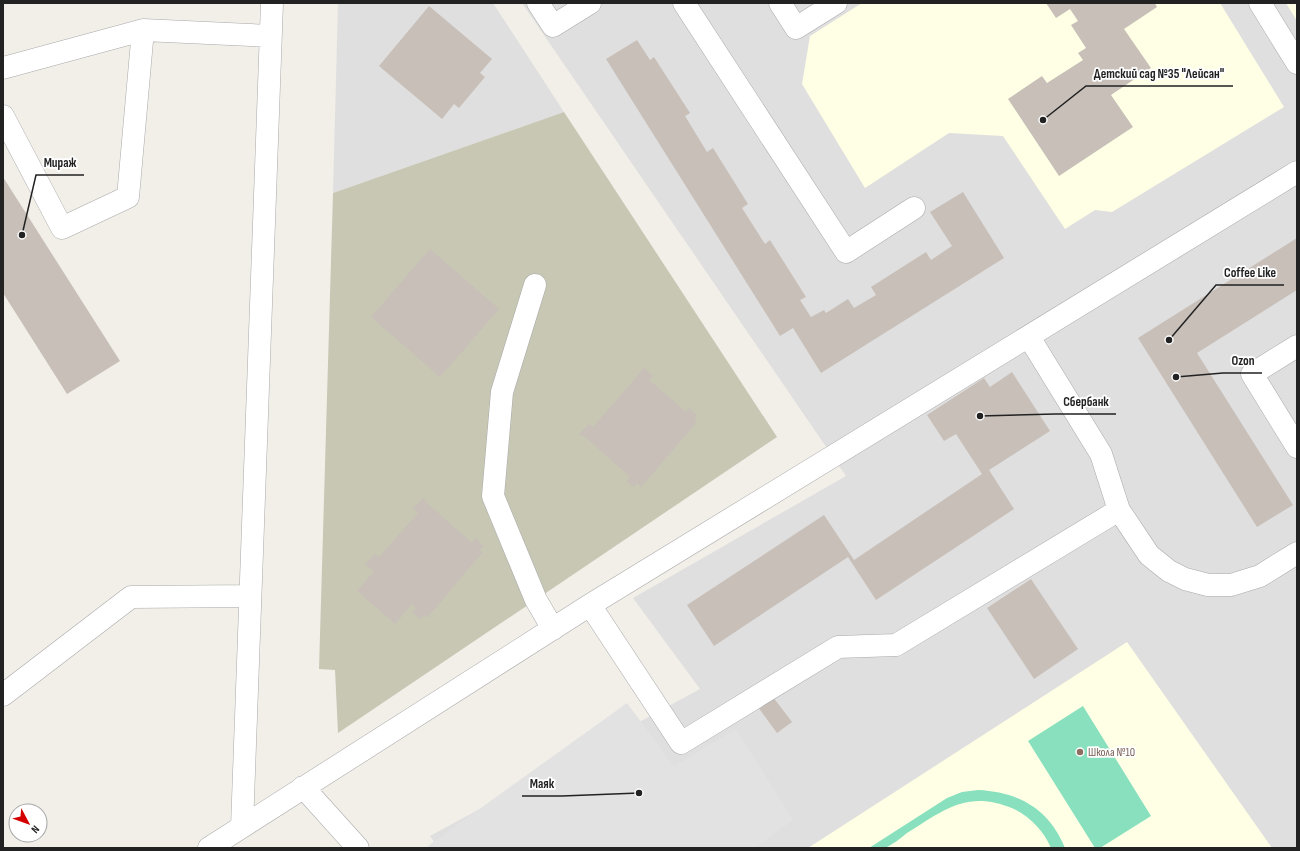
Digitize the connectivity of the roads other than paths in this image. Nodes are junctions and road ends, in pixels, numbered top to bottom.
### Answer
1 (272, 3) edge
2 (538, 3) edge
3 (590, 3) edge
4 (684, 3) edge
5 (780, 3) edge
6 (836, 3) edge
7 (1260, 3) edge
8 (143, 30) junction
9 (270, 36) junction
10 (1297, 63) edge
11 (3, 68) edge
12 (3, 116) edge
13 (1297, 172) edge
14 (914, 208) dead end
15 (536, 285) dead end
16 (1029, 337) junction
17 (1297, 346) edge
18 (1297, 447) edge
19 (1119, 510) junction
20 (1297, 553) edge
21 (250, 596) junction
22 (590, 605) junction
23 (553, 629) junction
24 (3, 695) edge
25 (303, 787) junction
26 (242, 827) junction
27 (209, 848) edge
28 (358, 848) edge

1 - 9 street
2 - 3 street
4 - 14 street
5 - 6 street
7 - 10 street
8 - 9 street
8 - 11 street
8 - 12 street
9 - 21 street
13 - 16 street
15 - 23 street
16 - 19 street
16 - 22 street
17 - 18 street
19 - 20 street
19 - 22 street
21 - 24 street
21 - 26 street
22 - 23 street
23 - 25 street
25 - 26 street
25 - 28 street
26 - 27 street

